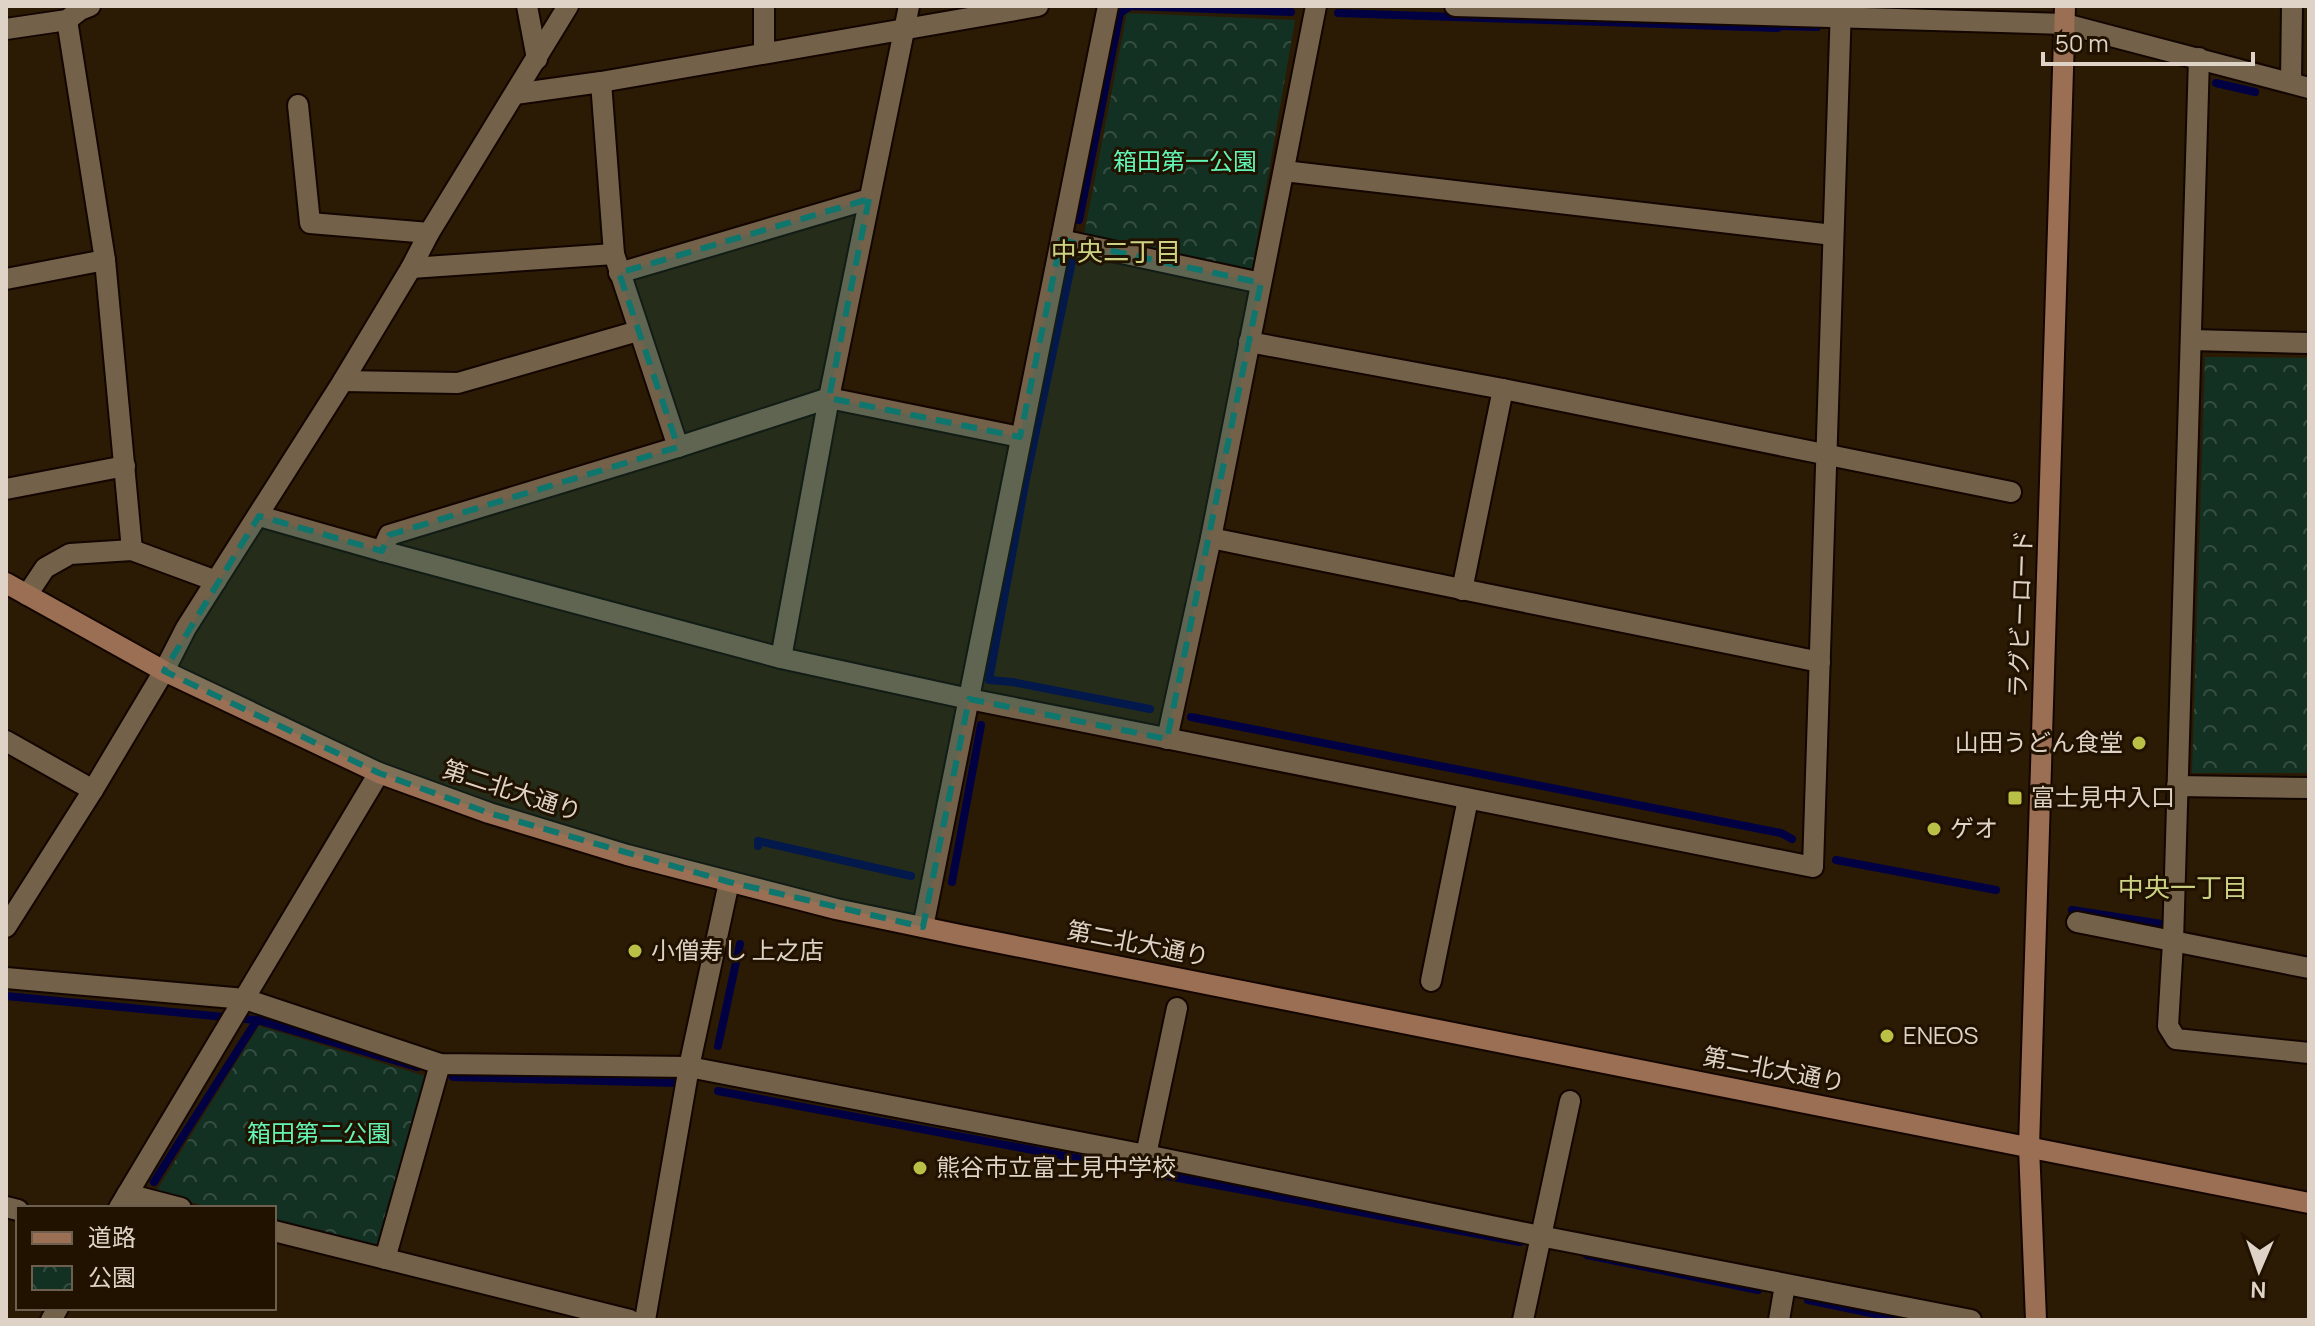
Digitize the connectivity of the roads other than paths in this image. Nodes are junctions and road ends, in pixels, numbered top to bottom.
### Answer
1 (527, 6) edge
2 (568, 6) edge
3 (764, 6) edge
4 (909, 6) edge
5 (1038, 6) edge
6 (1108, 6) edge
7 (1316, 6) edge
8 (1455, 6) edge
9 (2292, 6) edge
10 (79, 10) edge
11 (1841, 12) edge
12 (2065, 15) edge
13 (905, 28) junction
14 (6, 29) edge
15 (764, 53) junction
16 (2199, 58) junction
17 (537, 59) junction
18 (601, 82) junction
19 (2300, 85) edge
20 (515, 94) junction
21 (298, 105) dead end
22 (1284, 171) junction
23 (869, 199) junction
24 (429, 233) junction
25 (1833, 235) junction
26 (1061, 240) junction
27 (105, 260) junction
28 (617, 263) junction
29 (411, 268) junction
30 (6, 279) edge
31 (1261, 283) junction
32 (638, 331) junction
33 (2191, 340) junction
34 (1249, 342) junction
35 (2309, 343) edge
36 (343, 381) junction
37 (1503, 389) junction
38 (829, 398) junction
39 (1020, 437) junction
40 (678, 447) junction
41 (1826, 455) junction
42 (125, 466) junction
43 (6, 489) edge
44 (2011, 492) dead end
45 (259, 516) junction
46 (1211, 538) junction
47 (132, 550) junction
48 (382, 551) junction
49 (216, 581) junction
50 (6, 583) edge
51 (1462, 590) junction
52 (27, 595) junction
53 (781, 658) junction
54 (1820, 662) junction
55 (164, 671) junction
56 (969, 699) junction
57 (1167, 739) junction
58 (6, 741) edge
59 (379, 773) junction
60 (2177, 786) junction
61 (2309, 788) edge
62 (93, 790) junction
63 (1468, 799) junction
64 (729, 882) junction
65 (2077, 922) dead end
66 (6, 927) edge
67 (923, 927) junction
68 (2173, 942) junction
69 (2309, 968) edge
70 (6, 978) edge
71 (1431, 981) dead end
72 (242, 1005) junction
73 (1177, 1008) dead end
74 (2309, 1053) edge
75 (440, 1064) junction
76 (689, 1067) junction
77 (1570, 1101) dead end
78 (2029, 1147) junction
79 (1146, 1155) junction
80 (123, 1201) edge
81 (2309, 1203) edge
82 (164, 1206) edge
83 (276, 1232) edge
84 (1540, 1236) junction
85 (385, 1259) junction
86 (1785, 1285) junction
87 (630, 1320) edge
88 (645, 1320) edge
89 (1523, 1320) edge
90 (1779, 1320) edge
91 (1971, 1320) edge
92 (2036, 1320) edge

1 - 17 street
2 - 17 street
3 - 15 street
4 - 13 street
5 - 13 street
6 - 26 street
7 - 22 street
8 - 11 street
9 - 19 street
10 - 14 street
10 - 27 street
11 - 12 street
11 - 25 street
12 - 16 street
12 - 78 street, ラグビーロード
13 - 15 street
13 - 23 street
15 - 18 street
16 - 19 street
16 - 33 street
17 - 20 street
18 - 20 street
18 - 28 street
20 - 24 street
21 - 24 street
22 - 25 street
22 - 31 street
23 - 28 street
23 - 38 street
24 - 29 street
25 - 41 street
26 - 31 street
26 - 39 street
27 - 30 street
27 - 42 street
28 - 29 street
28 - 32 street
29 - 36 street
31 - 34 street
32 - 36 street
32 - 40 street
33 - 35 street
33 - 60 street
34 - 37 street
34 - 46 street
36 - 45 street
37 - 41 street
37 - 51 street
38 - 39 street
38 - 40 street
38 - 53 street
39 - 56 street
40 - 48 street
41 - 44 street
41 - 54 street
42 - 43 street
42 - 47 street
45 - 48 street
45 - 49 street
46 - 51 street
46 - 57 street
47 - 49 street
47 - 52 street
48 - 53 street
49 - 55 street
50 - 52 street, 第二北大通り
51 - 54 street
52 - 55 street, 第二北大通り
53 - 56 street
54 - 63 street
55 - 59 street, 第二北大通り
55 - 62 street
56 - 57 street
56 - 67 street
57 - 63 street
58 - 62 street
59 - 64 street, 第二北大通り
59 - 72 street
60 - 61 street
60 - 68 street
62 - 66 street
63 - 71 street
64 - 67 street, 第二北大通り
64 - 76 street
65 - 68 street
67 - 78 street, 第二北大通り
68 - 69 street
68 - 74 street
70 - 72 street
72 - 75 street
72 - 80 street
73 - 79 street
75 - 76 street
75 - 85 street
76 - 79 street
76 - 88 street
77 - 84 street
78 - 81 street, 第二北大通り
78 - 92 street, ラグビーロード
79 - 84 street
80 - 82 street
83 - 85 street
84 - 86 street
84 - 89 street
85 - 87 street
86 - 90 street
86 - 91 street

